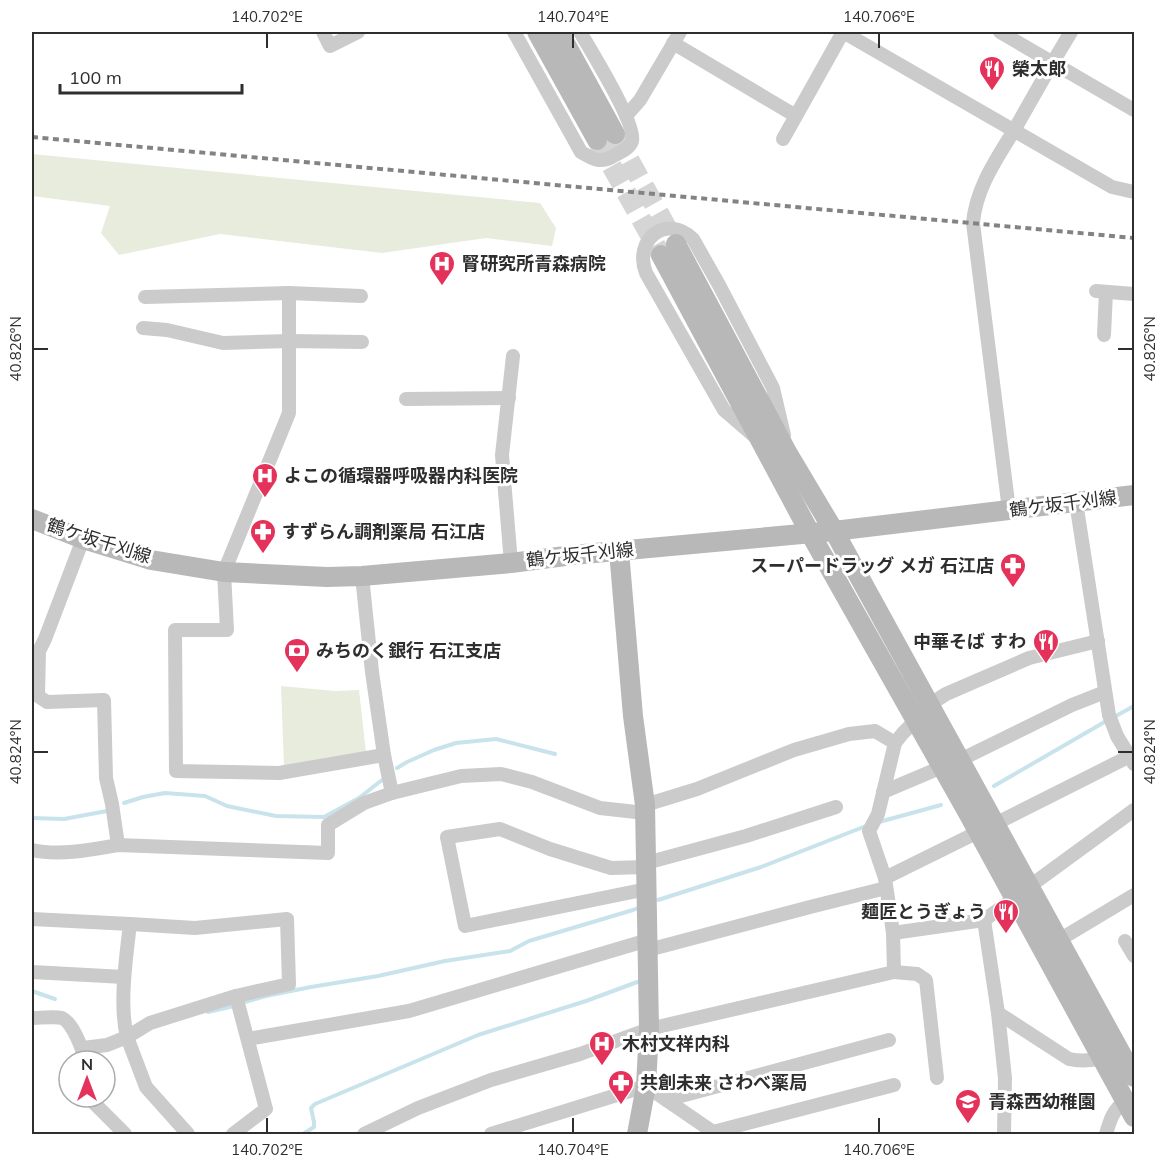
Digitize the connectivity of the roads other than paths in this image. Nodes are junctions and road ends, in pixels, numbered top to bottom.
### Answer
1 (323, 32) edge
2 (358, 32) edge
3 (514, 32) edge
4 (537, 32) edge
5 (559, 32) edge
6 (580, 32) edge
7 (843, 32) edge
8 (1000, 32) edge
9 (1071, 32) edge
10 (676, 37) edge
11 (1053, 62) junction
12 (1134, 110) edge
13 (626, 116) junction
14 (796, 116) junction
15 (1014, 130) junction
16 (783, 140) dead end
17 (1133, 189) edge
18 (290, 293) junction
19 (1134, 294) edge
20 (361, 296) dead end
21 (145, 297) dead end
22 (143, 328) dead end
23 (1104, 335) dead end
24 (290, 341) junction
25 (362, 342) dead end
26 (513, 356) dead end
27 (509, 398) junction
28 (406, 399) dead end
29 (763, 444) junction
30 (788, 454) junction
31 (1134, 495) edge
32 (1076, 502) junction
33 (1008, 510) junction
34 (32, 519) edge
35 (834, 531) junction
36 (810, 533) junction
37 (83, 539) junction
38 (619, 551) junction
39 (511, 563) junction
40 (224, 572) junction
41 (362, 576) junction
42 (1098, 641) junction
43 (35, 653) edge
44 (1105, 692) junction
45 (929, 705) junction
46 (916, 720) junction
47 (895, 743) junction
48 (384, 755) junction
49 (1133, 759) edge
50 (951, 763) junction
51 (884, 792) junction
52 (392, 793) junction
53 (836, 807) dead end
54 (645, 809) junction
55 (1134, 810) edge
56 (987, 828) junction
57 (118, 845) junction
58 (32, 850) edge
59 (646, 865) junction
60 (885, 883) junction
61 (647, 889) junction
62 (1022, 892) junction
63 (1134, 895) edge
64 (32, 919) edge
65 (984, 920) junction
66 (130, 924) junction
67 (893, 933) junction
68 (1059, 940) junction
69 (1125, 941) dead end
70 (648, 945) junction
71 (1134, 956) edge
72 (32, 972) edge
73 (894, 972) junction
74 (124, 977) junction
75 (236, 996) junction
76 (998, 1013) junction
77 (32, 1018) edge
78 (649, 1029) junction
79 (127, 1037) junction
80 (248, 1040) junction
81 (889, 1040) dead end
82 (81, 1049) edge
83 (98, 1049) edge
84 (1129, 1056) edge
85 (1102, 1058) junction
86 (1134, 1077) edge
87 (937, 1078) dead end
88 (894, 1085) dead end
89 (646, 1086) junction
90 (666, 1100) junction
91 (99, 1109) edge
92 (1130, 1109) edge
93 (121, 1133) edge
94 (714, 1133) edge
95 (188, 1134) edge
96 (233, 1134) edge
97 (364, 1134) edge
98 (491, 1134) edge
99 (637, 1134) edge
100 (1004, 1134) edge
101 (1106, 1134) edge

1 - 2 street
3 - 13 street
4 - 5 street
6 - 13 street
7 - 14 street
7 - 15 street
8 - 11 street
9 - 11 street
10 - 13 street
10 - 14 street
11 - 12 street
11 - 15 street
14 - 16 street
15 - 17 street
15 - 33 street
18 - 20 street
18 - 21 street
18 - 24 street
19 - 23 street
22 - 24 street
24 - 25 street
24 - 40 street
26 - 27 street
27 - 28 street
27 - 39 street
29 - 30 street
29 - 30 street
29 - 36 street
30 - 35 street
31 - 32 street, 鶴ケ坂千刈線
32 - 33 street, 鶴ケ坂千刈線
32 - 42 street
33 - 35 street, 鶴ケ坂千刈線
34 - 37 street, 鶴ケ坂千刈線
35 - 36 street, 鶴ケ坂千刈線
35 - 45 street
36 - 38 street, 鶴ケ坂千刈線
36 - 46 street
37 - 40 street, 鶴ケ坂千刈線
37 - 43 street
38 - 39 street, 鶴ケ坂千刈線
38 - 54 street
39 - 41 street, 鶴ケ坂千刈線
40 - 41 street, 鶴ケ坂千刈線
40 - 48 street
41 - 48 street
42 - 44 street
42 - 45 street
43 - 57 street
44 - 49 street
44 - 50 street
45 - 50 street
46 - 47 street
46 - 50 street
47 - 51 street
47 - 54 street
48 - 52 street
49 - 56 street
50 - 51 street
50 - 56 street
51 - 60 street
52 - 54 street
52 - 57 street
53 - 59 street
54 - 59 street
55 - 62 street
56 - 60 street
56 - 62 street
57 - 58 street
59 - 61 street
59 - 61 street
60 - 67 street
60 - 70 street
61 - 70 street
62 - 65 street
62 - 68 street
62 - 85 street
63 - 68 street
64 - 66 street
65 - 67 street
65 - 76 street
66 - 74 street
66 - 75 street
67 - 73 street
68 - 84 street
69 - 71 street
70 - 78 street
70 - 80 street
72 - 74 street
73 - 78 street
73 - 87 street
74 - 79 street
75 - 79 street
75 - 80 street
76 - 85 street
76 - 100 street
77 - 82 street
78 - 89 street
78 - 97 street
79 - 83 street
79 - 95 street
80 - 96 street
81 - 90 street
84 - 86 street
85 - 92 street
88 - 94 street
89 - 90 street
89 - 98 street
89 - 99 street
90 - 94 street
91 - 93 street
92 - 101 street

